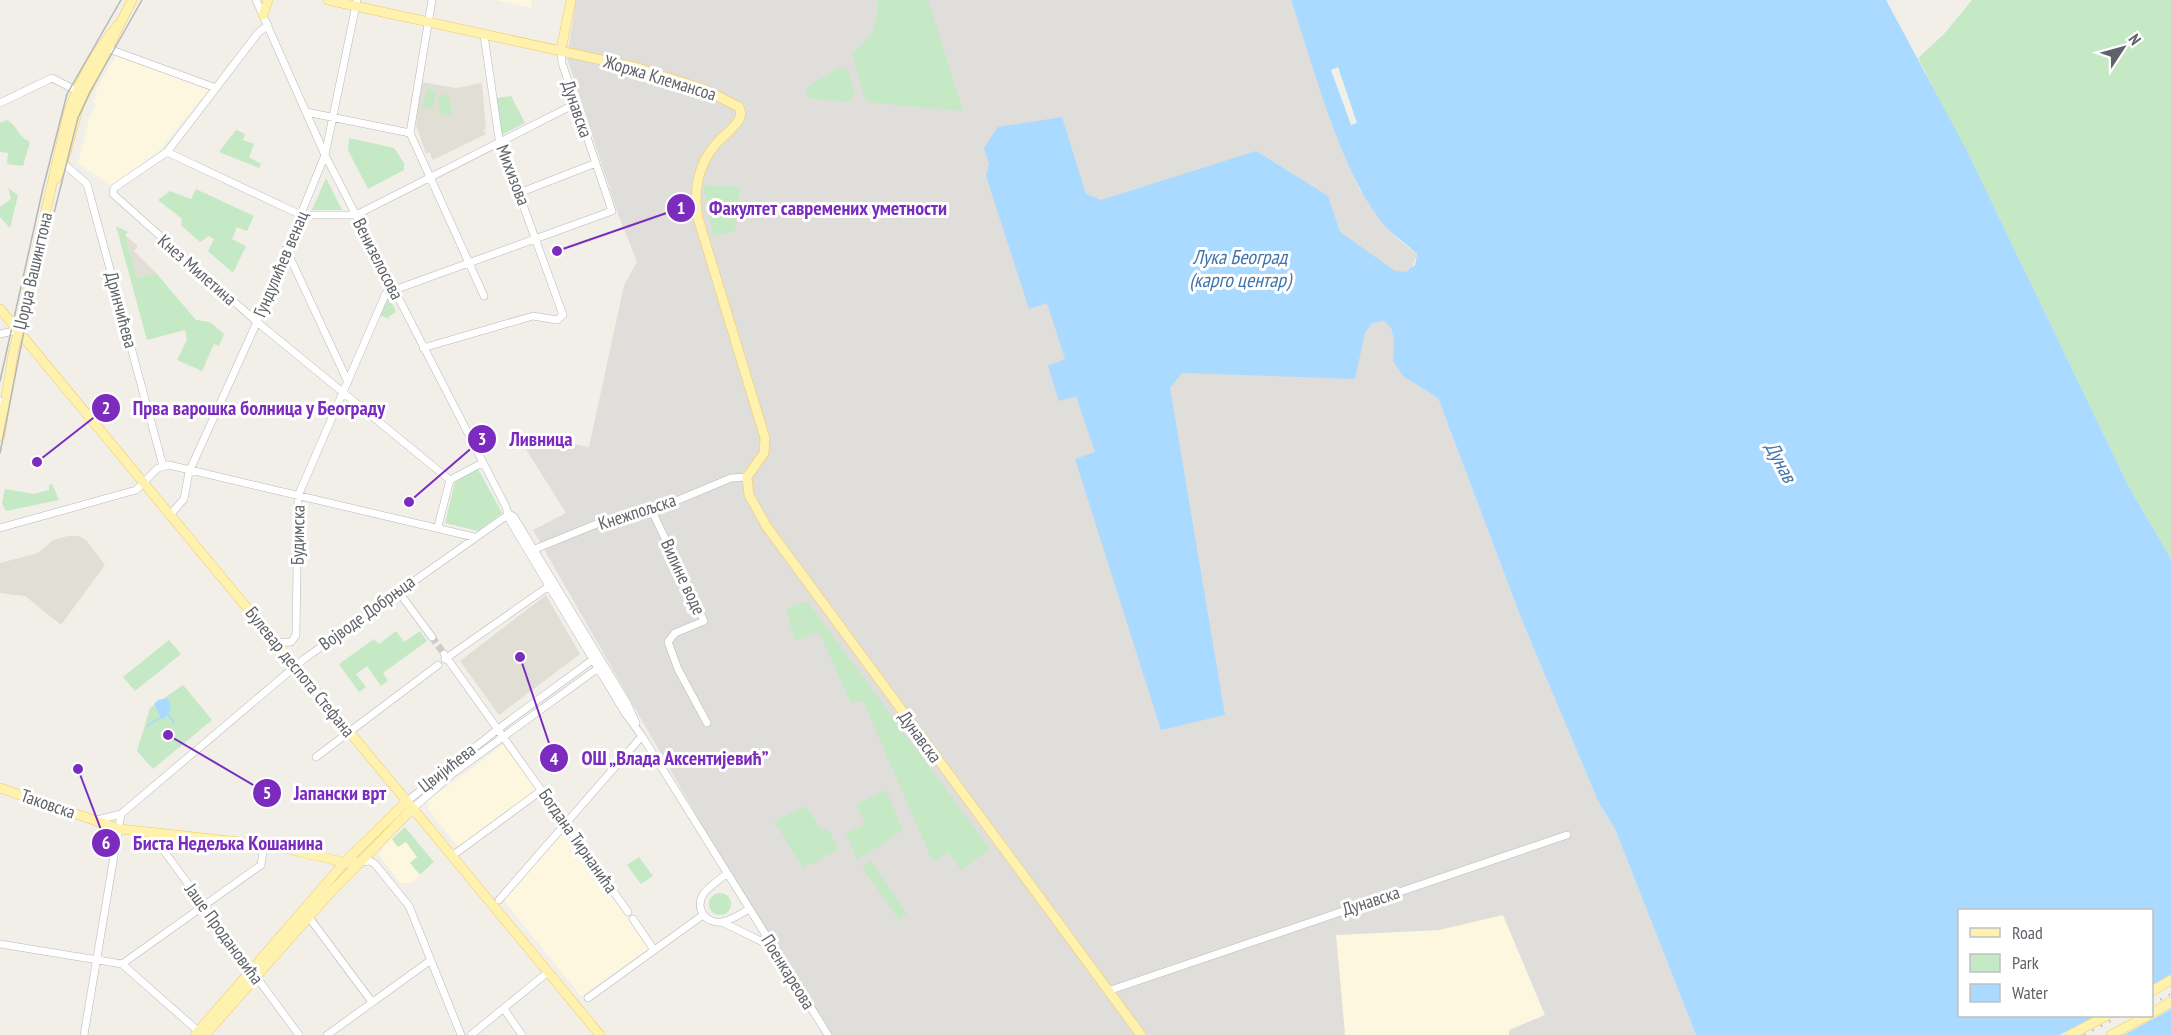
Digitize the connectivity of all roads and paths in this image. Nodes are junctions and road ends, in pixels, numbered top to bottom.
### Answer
1 (132, 0) edge
2 (256, 0) edge
3 (268, 0) edge
4 (328, 0) edge
5 (432, 0) edge
6 (571, 0) edge
7 (356, 3) edge
8 (263, 15) junction
9 (429, 22) junction
10 (268, 25) junction
11 (484, 34) junction
12 (106, 47) junction
13 (561, 50) junction
14 (216, 88) junction
15 (81, 92) junction
16 (0, 103) edge
17 (575, 104) junction
18 (306, 112) junction
19 (332, 117) junction
20 (410, 133) junction
21 (500, 142) junction
22 (60, 147) junction
23 (167, 152) junction
24 (325, 155) junction
25 (63, 163) junction
26 (596, 163) junction
27 (430, 177) junction
28 (55, 181) junction
29 (519, 193) junction
30 (301, 215) junction
31 (356, 215) junction
32 (537, 239) junction
33 (286, 249) junction
34 (469, 263) junction
35 (393, 290) junction
36 (484, 296) dead end
37 (0, 309) edge
38 (256, 322) junction
39 (18, 330) junction
40 (0, 334) edge
41 (423, 348) junction
42 (348, 382) junction
43 (344, 392) junction
44 (1, 401) edge
45 (0, 436) edge
46 (483, 463) junction
47 (163, 466) junction
48 (189, 472) junction
49 (747, 477) junction
50 (450, 480) junction
51 (143, 482) junction
52 (298, 496) junction
53 (652, 511) junction
54 (509, 513) junction
55 (170, 515) junction
56 (438, 526) junction
57 (0, 528) edge
58 (474, 537) junction
59 (531, 551) junction
60 (551, 585) junction
61 (398, 591) junction
62 (432, 637) tunnel mouth
63 (275, 643) junction
64 (595, 658) junction
65 (443, 659) junction
66 (600, 666) junction
67 (295, 667) junction
68 (707, 723) dead end
69 (498, 729) junction
70 (348, 731) junction
71 (642, 736) junction
72 (503, 737) junction
73 (316, 757) dead end
74 (0, 788) edge
75 (542, 790) junction
76 (409, 805) junction
77 (122, 814) junction
78 (94, 820) junction
79 (567, 824) junction
80 (120, 829) junction
81 (150, 832) junction
82 (1567, 835) dead end
83 (264, 845) junction
84 (452, 856) junction
85 (358, 862) junction
86 (344, 863) junction
87 (726, 874) junction
88 (343, 878) junction
89 (499, 900) dead end
90 (203, 906) junction
91 (749, 909) junction
92 (628, 912) dead end
93 (703, 915) junction
94 (308, 916) junction
95 (633, 919) dead end
96 (722, 922) junction
97 (0, 944) edge
98 (773, 947) junction
99 (654, 950) junction
100 (97, 960) junction
101 (431, 960) junction
102 (122, 964) junction
103 (548, 972) junction
104 (254, 973) junction
105 (2171, 980) edge
106 (2153, 990) edge
107 (1108, 991) junction
108 (588, 998) dead end
109 (372, 1002) junction
110 (2171, 1002) edge
111 (504, 1009) junction
112 (2153, 1012) edge
113 (2104, 1017) edge
114 (2145, 1017) edge
115 (199, 1034) edge
116 (84, 1035) edge
117 (299, 1035) edge
118 (327, 1035) edge
119 (461, 1035) edge
120 (471, 1035) edge
121 (522, 1035) edge
122 (600, 1035) edge
123 (828, 1035) edge
124 (1141, 1035) edge
125 (2070, 1035) edge
126 (2111, 1035) edge

1 - 12 main road, Џорџа Вашингтона
2 - 8 street, Венизелосова
3 - 8 main road
4 - 7 main road, Жоржа Клемансоа
5 - 9 street
6 - 13 main road, Дунавска
7 - 9 main road, Жоржа Клемансоа
7 - 19 street, Гундулићев венац
8 - 10 street, Венизелосова
9 - 11 main road, Жоржа Клемансоа
9 - 20 street
10 - 14 street
10 - 18 street, Венизелосова
11 - 13 main road, Жоржа Клемансоа
11 - 21 street, Михизова
12 - 14 street
12 - 15 main road, Џорџа Вашингтона
13 - 17 street, Дунавска
13 - 49 main road, Жоржа Клемансоа
14 - 23 street
15 - 16 street
15 - 22 main road, Џорџа Вашингтона
15 - 25 main road, Џорџа Вашингтона
17 - 21 street
17 - 26 street, Дунавска
18 - 19 street
18 - 24 street, Венизелосова
19 - 20 street
19 - 24 street, Гундулићев венац
20 - 27 street
21 - 27 street
21 - 29 street, Михизова
22 - 25 main road
22 - 28 main road, Џорџа Вашингтона
23 - 30 street
23 - 38 street, Кнез Милетина
24 - 30 street, Гундулићев венац
24 - 31 street, Венизелосова
25 - 28 main road, Џорџа Вашингтона
25 - 47 street, Дринчићева
26 - 29 street
26 - 32 street, Дунавска
27 - 31 street
27 - 34 street
28 - 39 main road, Џорџа Вашингтона
29 - 32 street, Михизова
30 - 31 street
30 - 33 street, Гундулићев венац
31 - 35 street, Венизелосова
32 - 34 street
32 - 41 street, Михизова
33 - 38 street, Гундулићев венац
33 - 42 street
34 - 35 street
34 - 36 street
35 - 41 street, Венизелосова
35 - 42 street, Будимска
37 - 39 main road, Булевар деспота Стефана
38 - 43 street, Кнез Милетина
38 - 48 street, Гундулићев венац
39 - 40 street
39 - 44 main road, Џорџа Вашингтона
39 - 51 main road, Булевар деспота Стефана
41 - 46 street, Венизелосова
42 - 43 street, Будимска
43 - 50 street, Кнез Милетина
43 - 52 street, Будимска
44 - 45 main road, Џорџа Вашингтона
46 - 50 street
46 - 54 street, Венизелосова
47 - 48 street
47 - 51 street
48 - 52 street
48 - 55 street, Гундулићев венац
49 - 53 street, Кнежпољска
49 - 107 main road, Дунавска
50 - 56 street
51 - 55 main road, Булевар деспота Стефана
51 - 57 street
52 - 56 street
52 - 63 street, Будимска
53 - 59 street, Кнежпољска
53 - 68 street, Вилине воде
54 - 58 street, Војводе Добрњца
54 - 59 street, Венизелосова
55 - 63 main road, Булевар деспота Стефана
56 - 58 street
58 - 61 street, Војводе Добрњца
59 - 60 street, Венизелосова
60 - 64 street, Венизелосова
60 - 65 street
61 - 62 street
61 - 67 street, Војводе Добрњца
63 - 67 main road, Булевар деспота Стефана
64 - 66 street, Поенкареова
64 - 69 street, Цвијићева
65 - 69 street, Богдана Тирнанића
65 - 70 street
66 - 71 street, Поенкареова
66 - 72 street, Цвијићева
67 - 70 main road, Булевар деспота Стефана
67 - 77 street, Војводе Добрњца
69 - 72 street, Богдана Тирнанића
69 - 76 street, Цвијићева
70 - 73 street
70 - 76 main road, Булевар деспота Стефана
71 - 79 street
71 - 87 street, Поенкареова
72 - 75 street, Богдана Тирнанића
72 - 76 street, Цвијићева
74 - 78 main road, Таковска
75 - 79 street, Богдана Тирнанића
75 - 84 street
76 - 84 main road, Булевар деспота Стефана
76 - 85 main road, Цвијићева
76 - 86 main road, Цвијићева
77 - 78 street, Војводе Добрњца
77 - 80 street
78 - 80 main road, Таковска
79 - 89 street
79 - 92 street, Богдана Тирнанића
80 - 81 main road, Таковска
80 - 100 street
81 - 83 main road, Таковска
81 - 90 street, Јаше Продановића
82 - 107 street, Дунавска
83 - 86 main road, Таковска
83 - 90 street
84 - 103 main road, Булевар деспота Стефана
85 - 86 main road, Таковска
85 - 88 main road, Цвијићева
85 - 101 street
86 - 88 main road
86 - 104 main road, Цвијићева
87 - 91 street, Поенкареова
87 - 93 street
88 - 94 main road, Цвијићева
90 - 102 street
90 - 104 street, Јаше Продановића
91 - 96 street
91 - 98 street, Поенкареова
93 - 96 street
93 - 99 street
94 - 104 main road, Цвијићева
94 - 109 street
95 - 99 street
96 - 98 street
97 - 100 street
98 - 123 street, Поенкареова
99 - 108 street
100 - 102 street
100 - 116 street
101 - 109 street
101 - 119 street
102 - 115 street
103 - 111 street
103 - 122 main road, Булевар деспота Стефана
104 - 115 main road, Цвијићева
104 - 117 street, Јаше Продановића
105 - 106 main road
107 - 124 main road, Дунавска
109 - 118 street
110 - 112 main road
111 - 120 street
111 - 121 street
113 - 125 main road
114 - 126 main road

